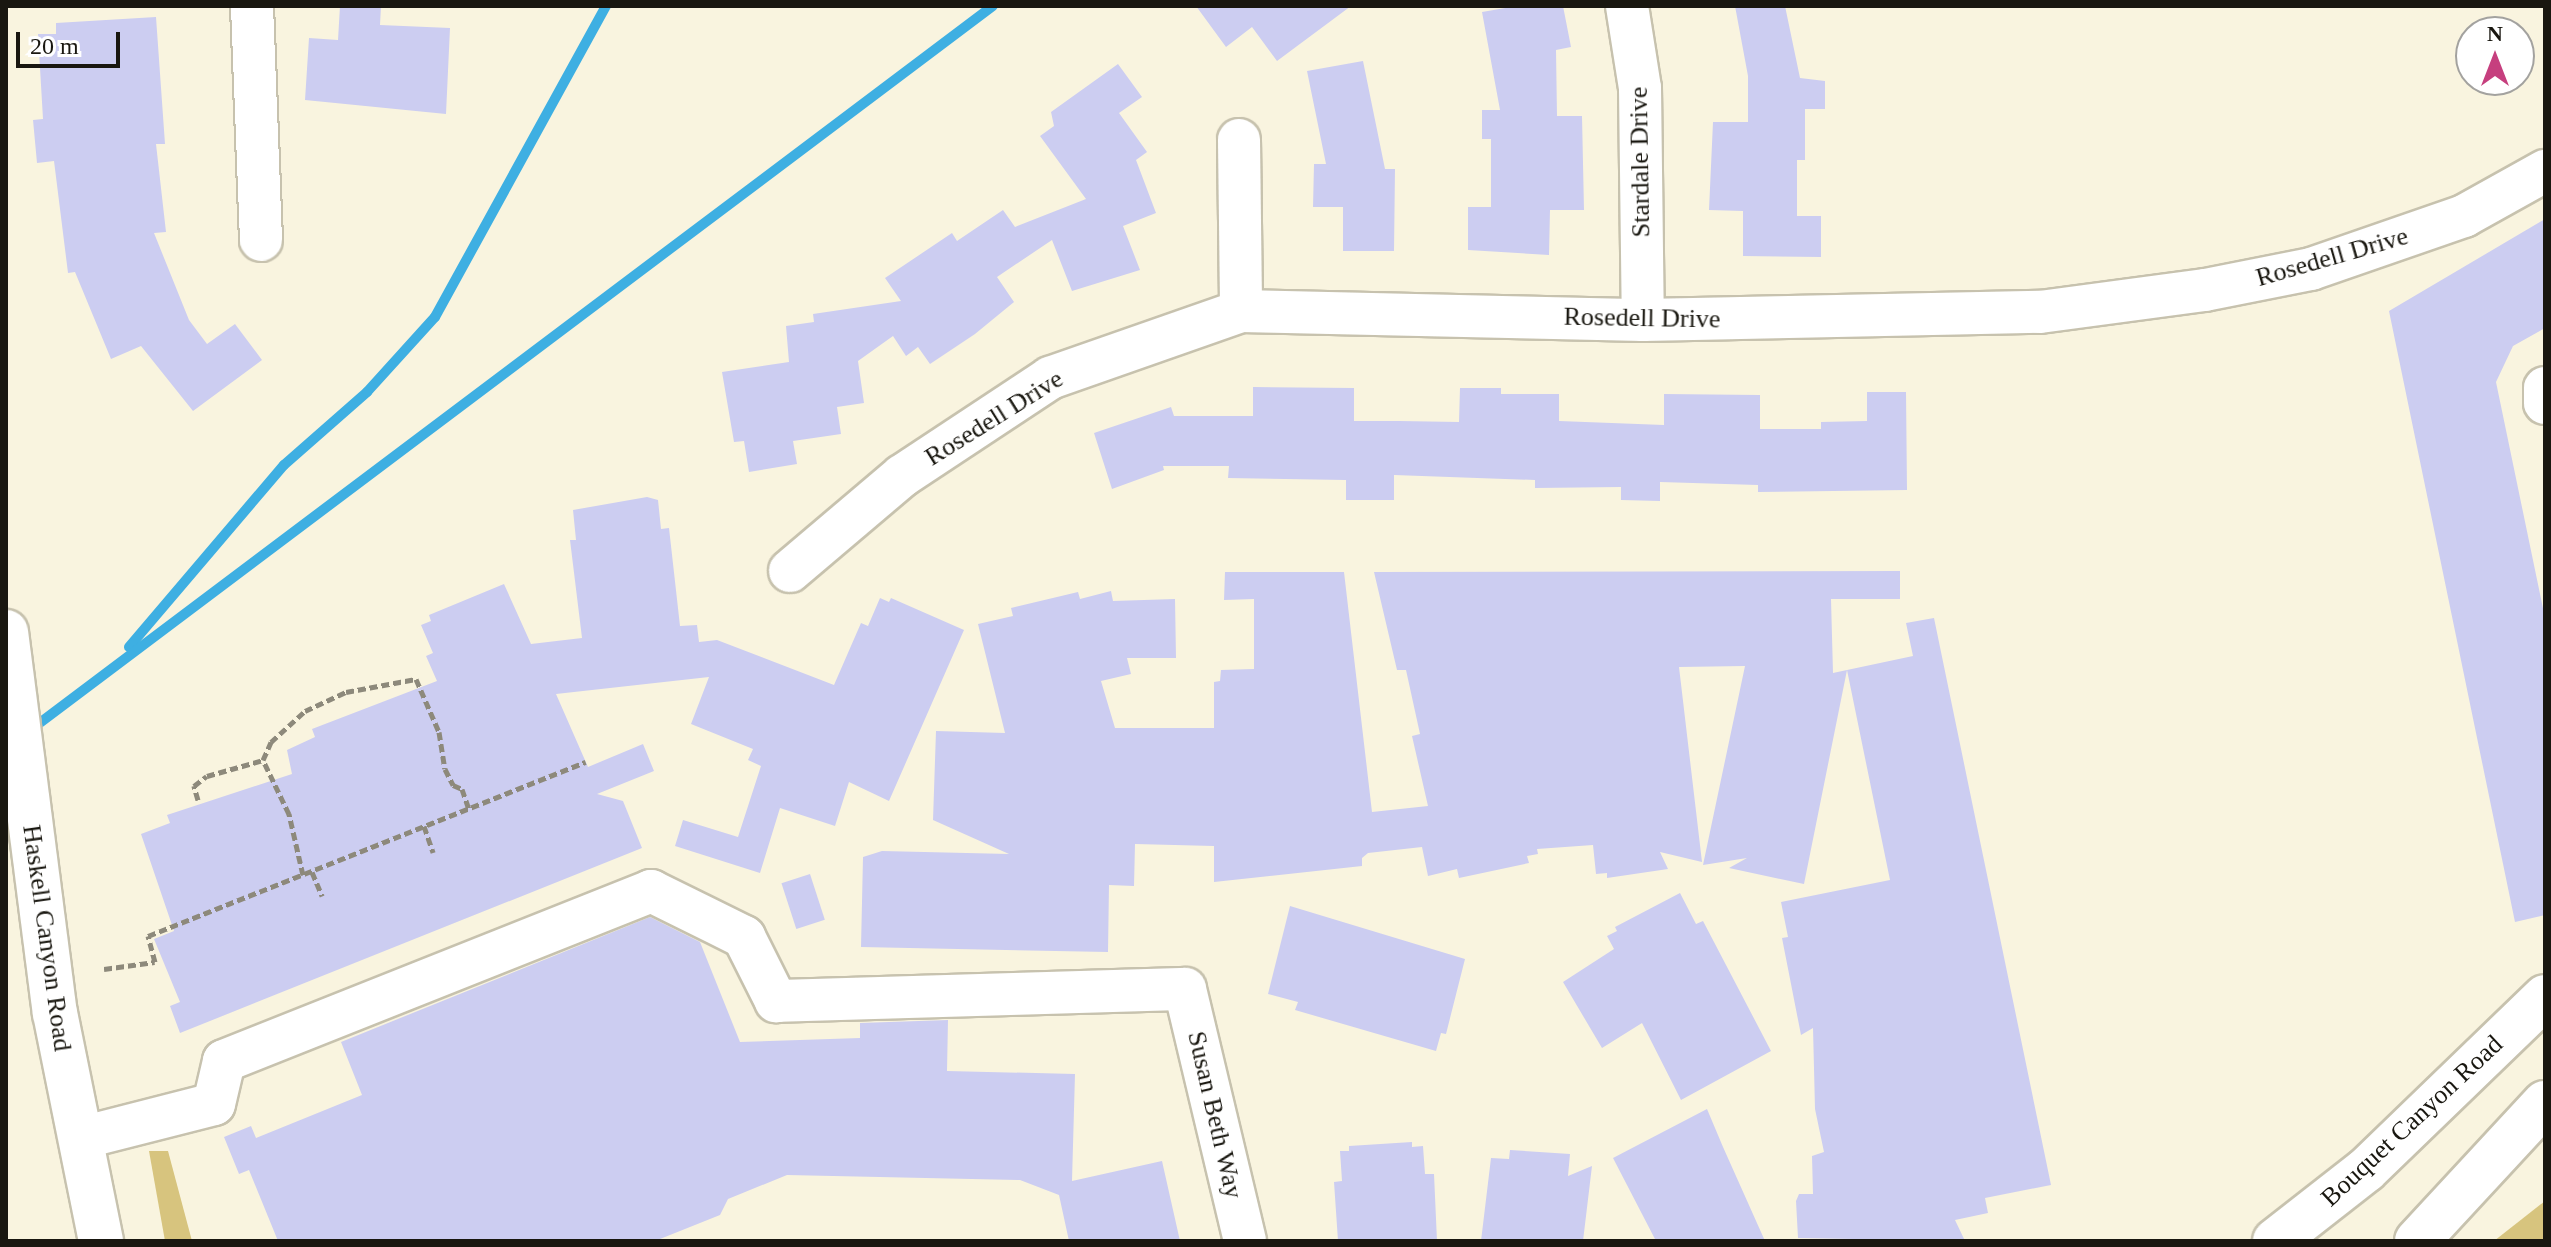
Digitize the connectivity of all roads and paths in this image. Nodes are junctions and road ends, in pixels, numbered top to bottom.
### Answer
1 (252, 6) edge
2 (1627, 6) edge
3 (1239, 140) dead end
4 (2542, 181) edge
5 (261, 240) dead end
6 (1241, 311) junction
7 (1643, 320) junction
8 (2545, 388) edge
9 (2545, 403) edge
10 (790, 571) dead end
11 (6, 632) edge
12 (263, 760) junction
13 (586, 762) dead end
14 (198, 800) dead end
15 (469, 809) junction
16 (424, 826) junction
17 (433, 852) dead end
18 (312, 872) junction
19 (303, 875) junction
20 (322, 896) dead end
21 (104, 969) dead end
22 (2545, 997) edge
23 (2545, 1103) edge
24 (81, 1138) junction
25 (101, 1241) edge
26 (1245, 1241) edge
27 (2275, 1241) edge
28 (2417, 1241) edge

1 - 5 street
2 - 7 street, Stardale Drive
3 - 6 street
4 - 7 street, Rosedell Drive
6 - 7 street, Rosedell Drive
6 - 10 street, Rosedell Drive
8 - 9 street
11 - 24 main road, Haskell Canyon Road
12 - 14 path
12 - 15 path
12 - 19 path
13 - 15 path
15 - 16 path
16 - 17 path
16 - 18 path
18 - 19 path
18 - 20 path
19 - 21 path
22 - 27 main road, Bouquet Canyon Road
23 - 28 main road
24 - 25 main road, Haskell Canyon Road
24 - 26 street, Susan Beth Way

